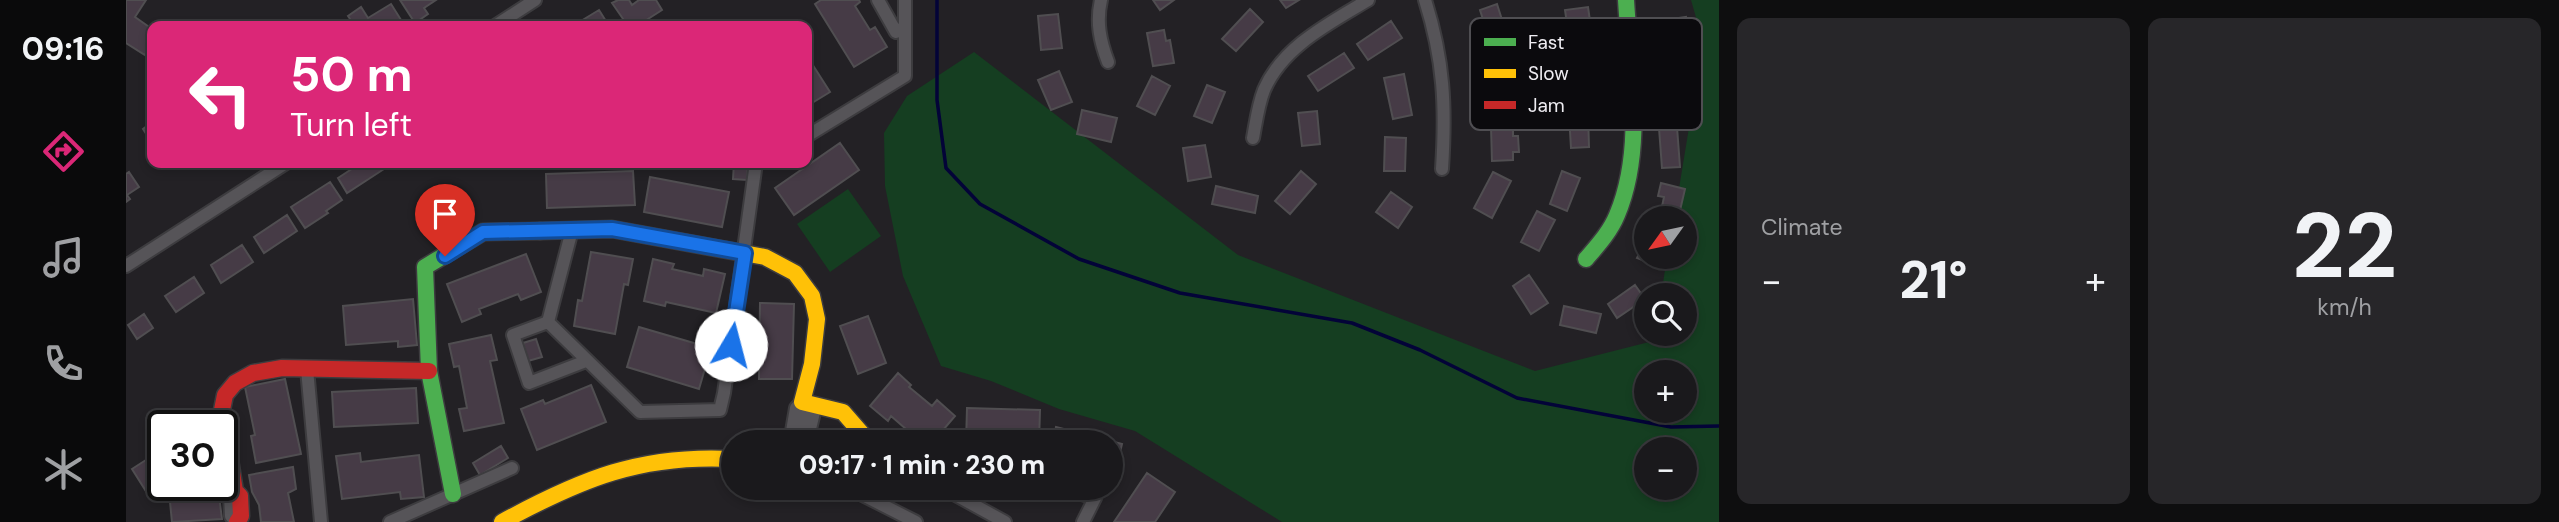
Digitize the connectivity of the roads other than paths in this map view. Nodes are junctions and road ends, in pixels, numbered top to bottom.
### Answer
1 (536, 0) edge
2 (878, 0) edge
3 (905, 0) edge
4 (1101, 0) edge
5 (1368, 0) edge
6 (1425, 0) edge
7 (1626, 0) edge
8 (1627, 18) edge
9 (503, 21) edge
10 (905, 27) junction
11 (1108, 62) dead end
12 (1631, 130) edge
13 (812, 133) edge
14 (1253, 138) dead end
15 (278, 168) edge
16 (757, 168) edge
17 (1441, 169) dead end
18 (572, 230) junction
19 (745, 253) junction
20 (1586, 259) dead end
21 (126, 266) edge
22 (548, 322) junction
23 (586, 361) junction
24 (307, 369) junction
25 (429, 371) junction
26 (809, 403) junction
27 (792, 430) edge
28 (808, 430) edge
29 (859, 430) edge
30 (721, 459) edge
31 (512, 468) dead end
32 (453, 494) junction
33 (873, 500) edge
34 (972, 500) edge
35 (1094, 500) edge
36 (237, 522) edge
37 (321, 522) edge
38 (390, 522) edge
39 (502, 522) edge
40 (916, 522) edge
41 (1005, 522) edge
42 (1083, 522) edge

1 - 9 street
2 - 10 street
3 - 10 street
4 - 11 street
5 - 14 street
6 - 17 street
7 - 8 street
10 - 13 street
12 - 20 street
15 - 21 street
16 - 19 street
18 - 19 street
18 - 22 street
18 - 25 street
19 - 23 street
19 - 26 street
22 - 23 street
22 - 23 street
24 - 25 street
24 - 36 street
24 - 37 street
25 - 32 street
26 - 27 street
26 - 28 street
26 - 29 street
30 - 39 street
31 - 32 street
32 - 38 street
33 - 40 street
34 - 41 street
35 - 42 street

